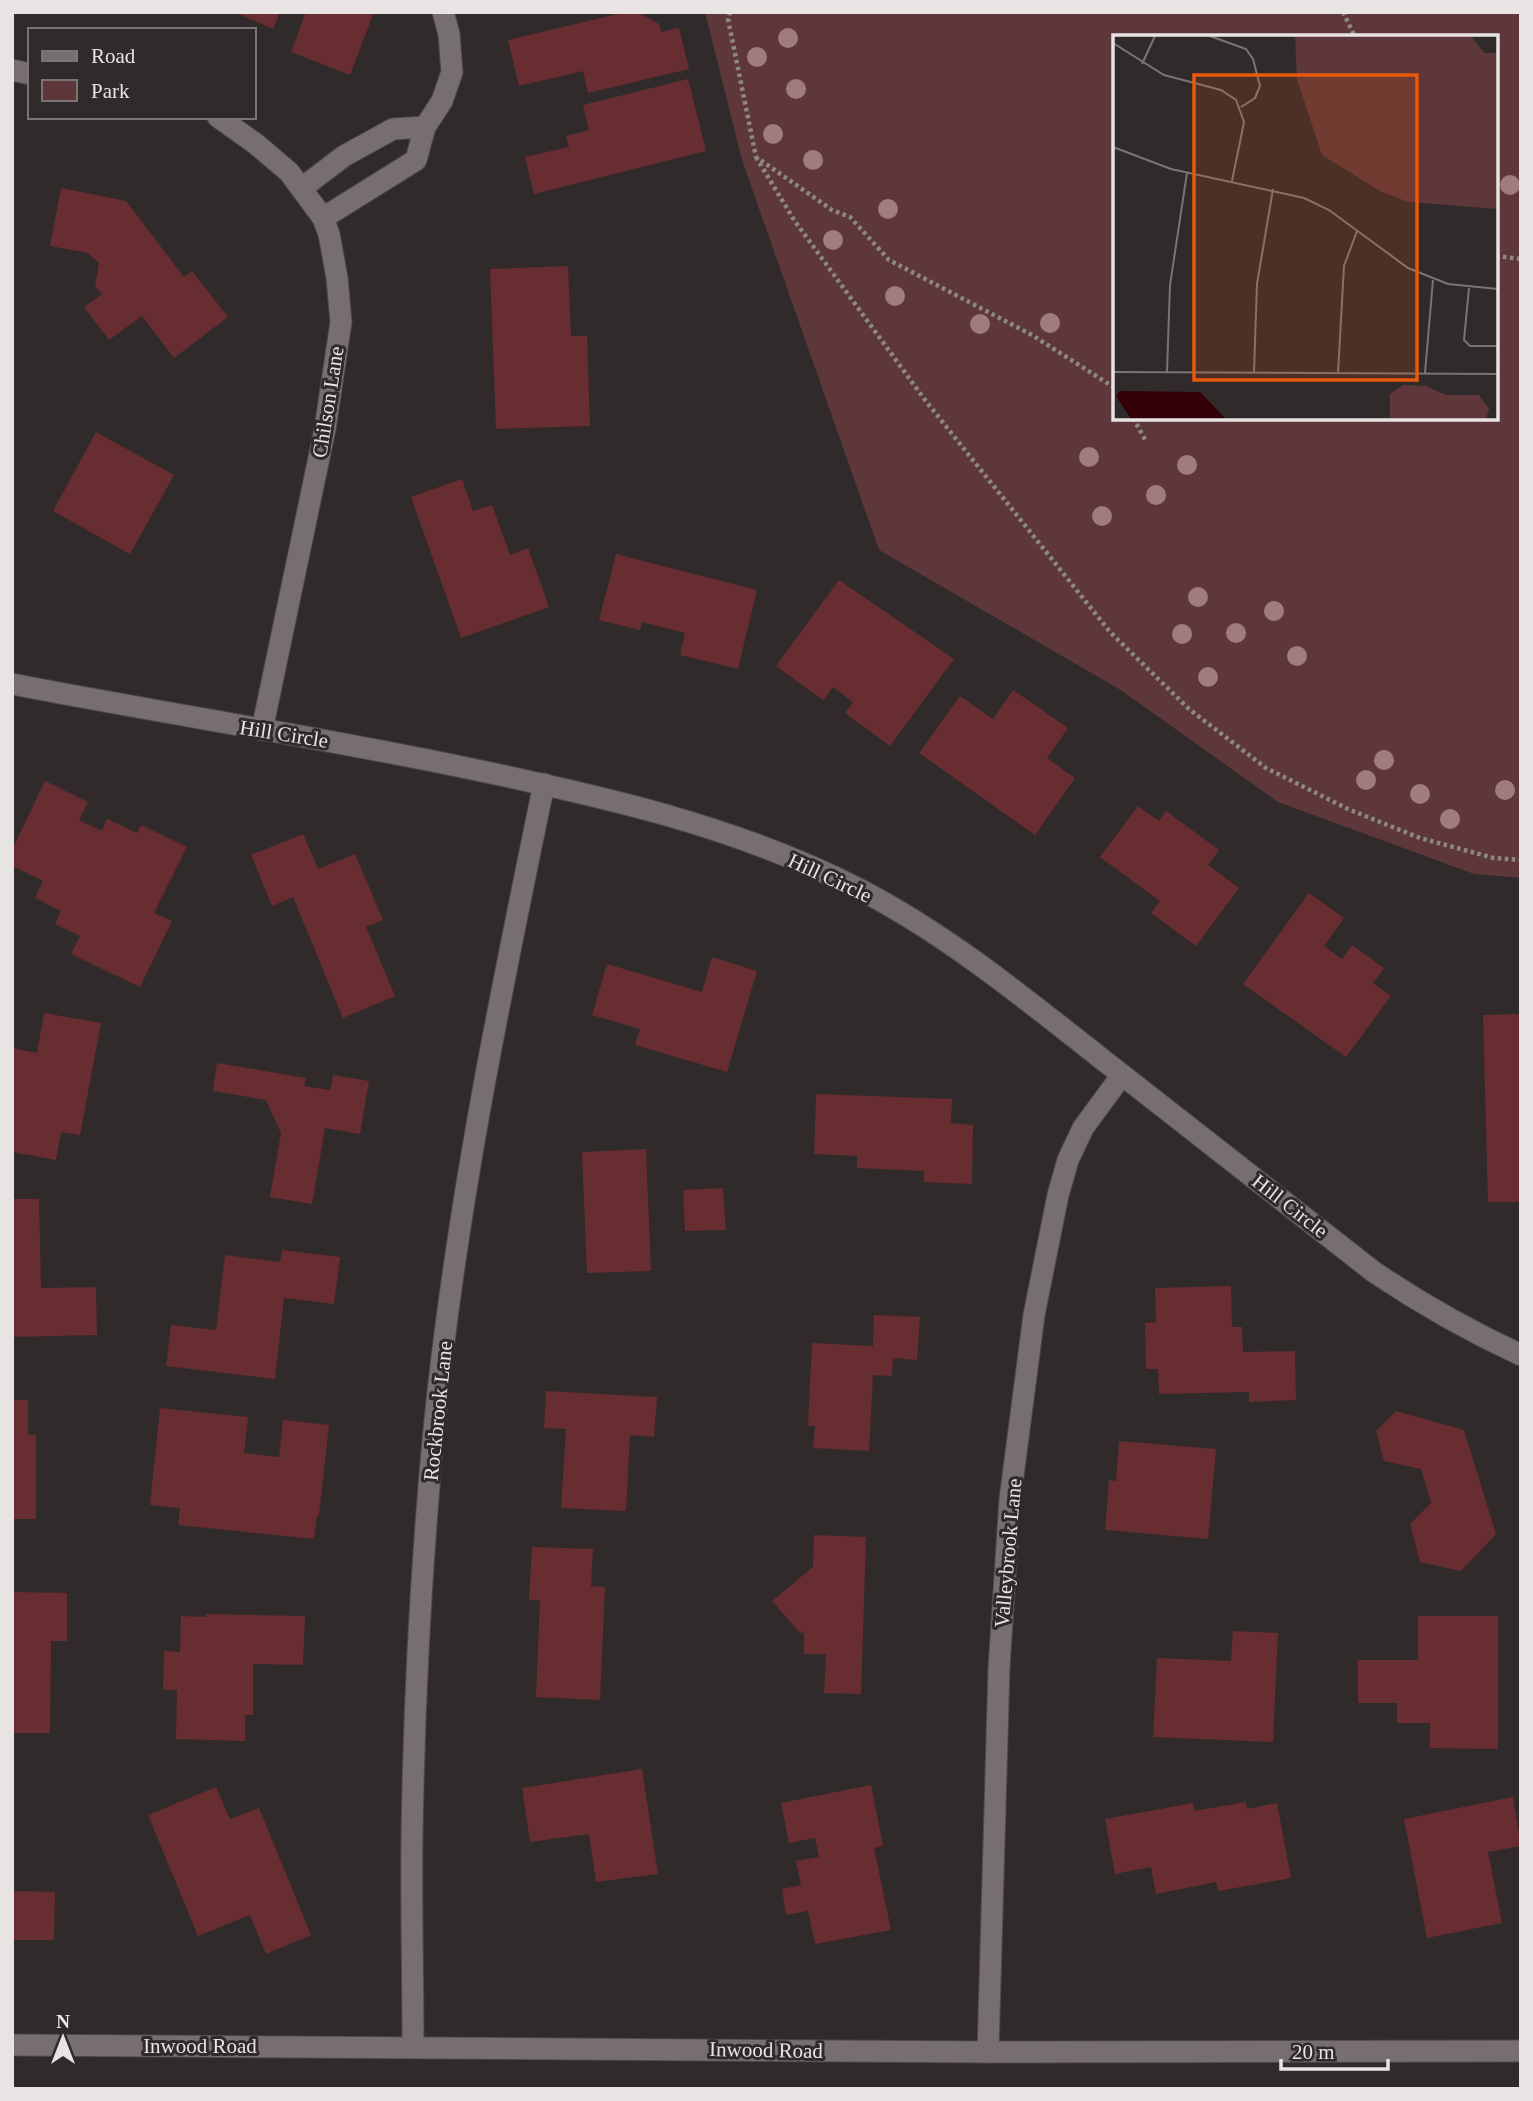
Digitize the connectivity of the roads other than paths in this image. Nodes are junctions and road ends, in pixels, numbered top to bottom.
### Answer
1 (443, 12) edge
2 (221, 119) edge
3 (425, 127) junction
4 (302, 188) junction
5 (323, 218) junction
6 (12, 684) edge
7 (262, 730) junction
8 (544, 783) junction
9 (1122, 1074) junction
10 (1521, 1355) edge
11 (12, 2045) edge
12 (413, 2047) junction
13 (1521, 2051) edge
14 (988, 2052) junction

1 - 3 street
2 - 4 street, Chilson Lane
3 - 4 street
3 - 5 street
4 - 5 street, Chilson Lane
5 - 7 street, Chilson Lane
6 - 7 street, Hill Circle
7 - 8 street, Hill Circle
8 - 9 street, Hill Circle
8 - 12 street, Rockbrook Lane
9 - 10 street, Hill Circle
9 - 14 street, Valleybrook Lane
11 - 12 street, Inwood Road
12 - 14 street, Inwood Road
13 - 14 street, Inwood Road

